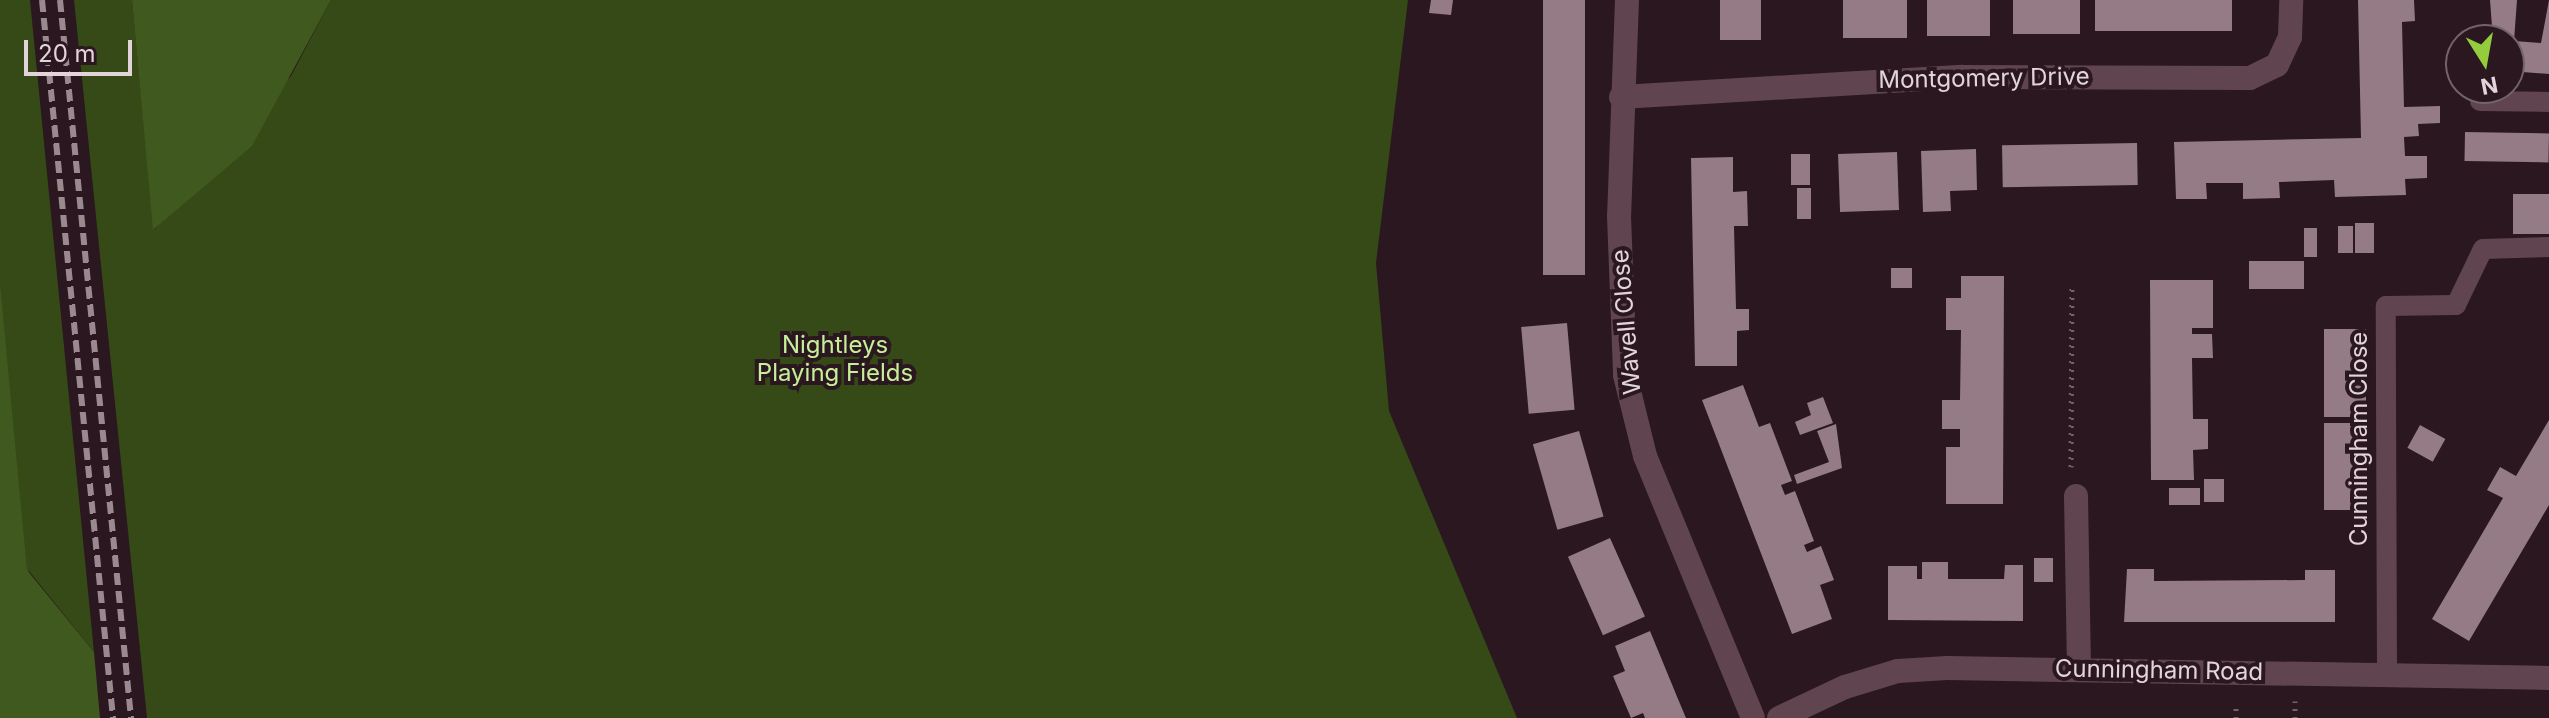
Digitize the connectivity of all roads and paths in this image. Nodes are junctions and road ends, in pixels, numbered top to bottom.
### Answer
1 (1627, 0) edge
2 (2291, 0) edge
3 (1621, 97) junction
4 (2525, 102) edge
5 (2549, 102) edge
6 (2549, 247) edge
7 (2072, 288) dead end
8 (2076, 496) joint
9 (2079, 668) junction
10 (2387, 674) junction
11 (2549, 678) edge
12 (1753, 718) edge
13 (1779, 718) edge

1 - 3 street, Wavell Close
2 - 3 street, Montgomery Drive
3 - 12 street, Wavell Close
4 - 5 lane
6 - 10 lane, Cunningham Close
7 - 8 path
8 - 9 street
9 - 10 street, Cunningham Road
9 - 13 street, Cunningham Road
10 - 11 street, Cunningham Road

